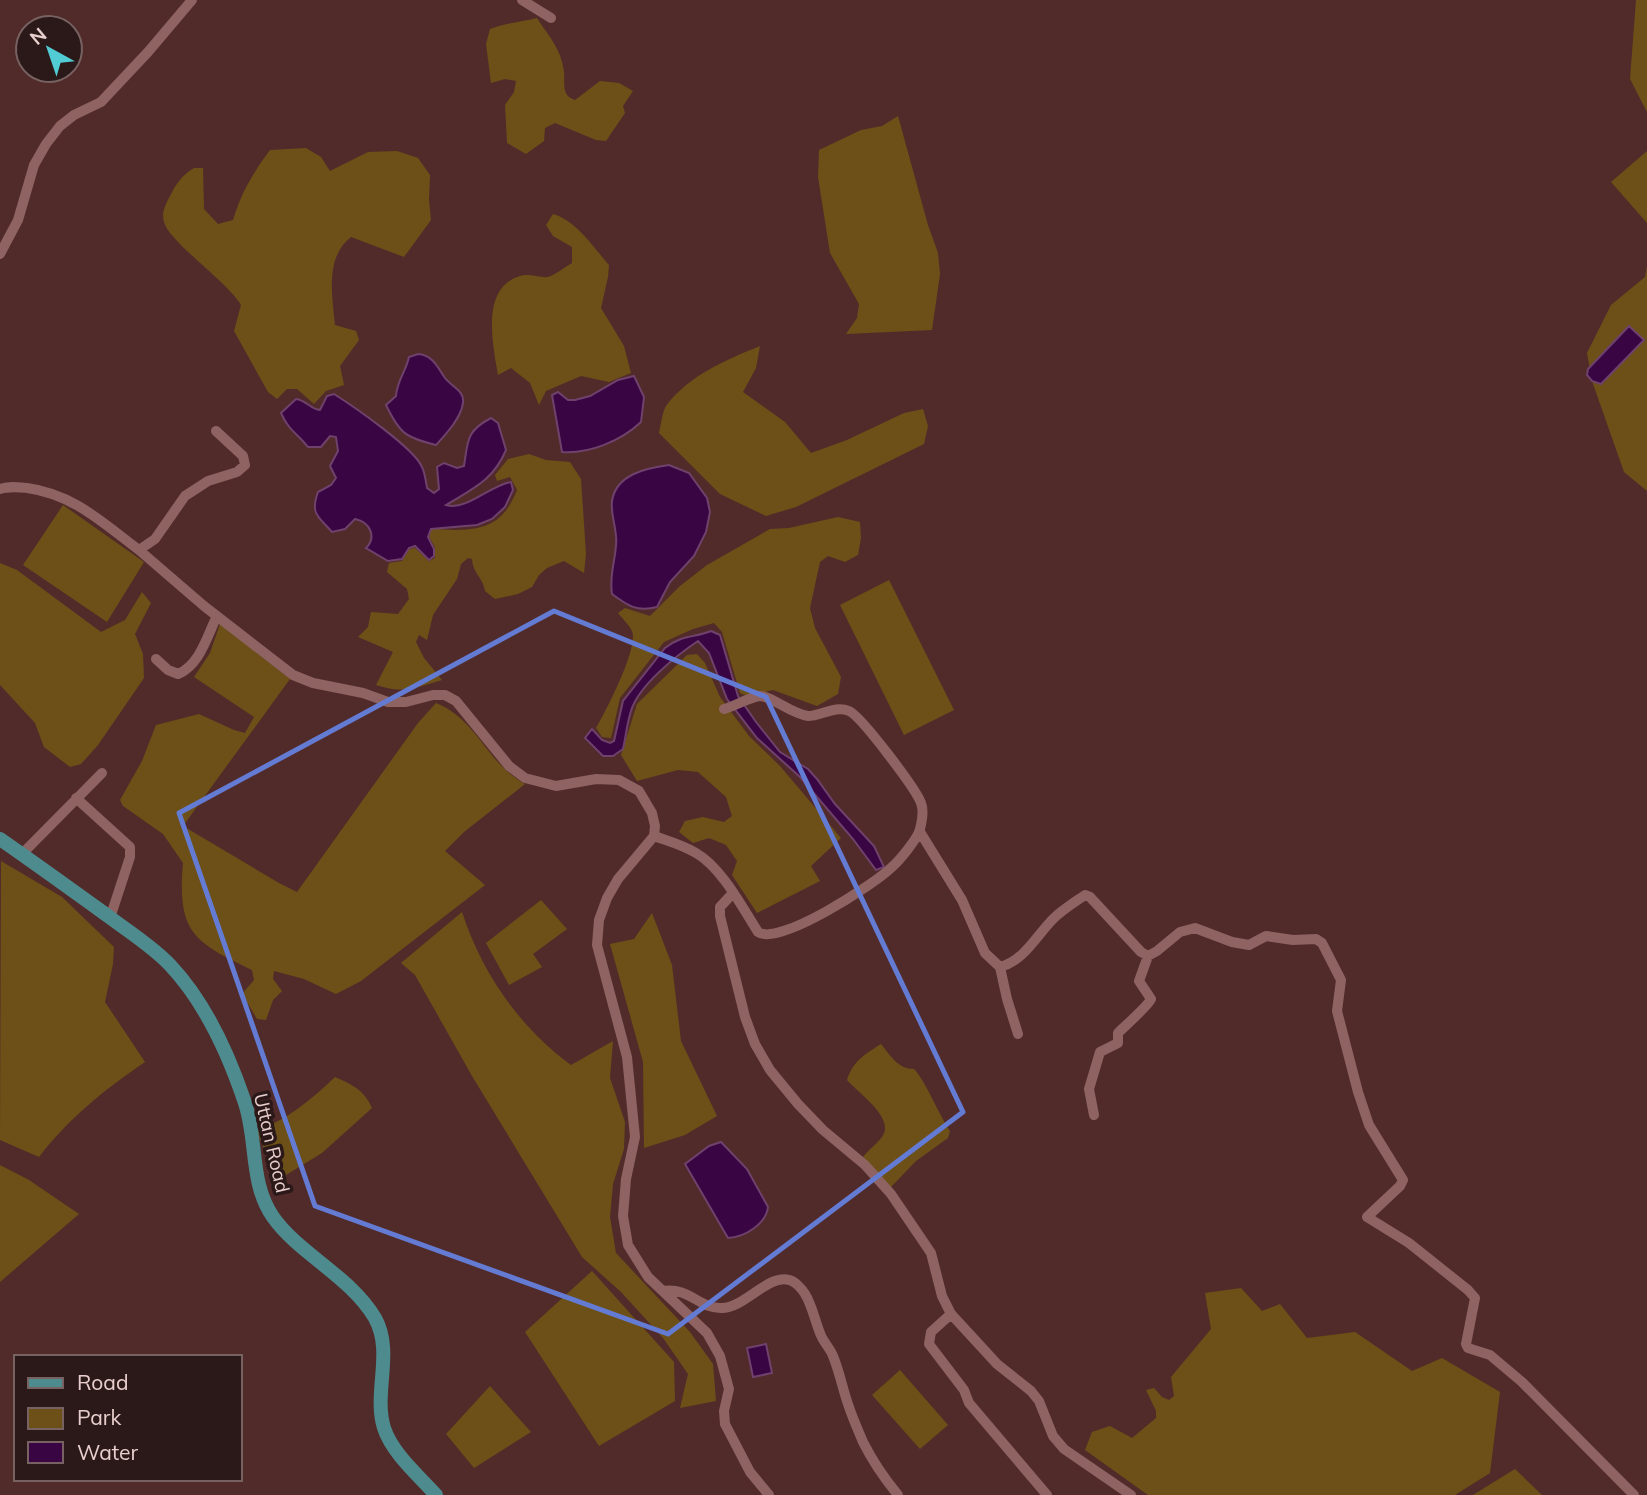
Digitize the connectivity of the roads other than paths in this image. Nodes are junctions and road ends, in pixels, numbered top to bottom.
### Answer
1 (192, 0) edge
2 (522, 0) edge
3 (551, 18) dead end
4 (0, 254) edge
5 (216, 431) dead end
6 (0, 489) edge
7 (139, 550) junction
8 (217, 616) junction
9 (156, 659) dead end
10 (724, 709) dead end
11 (102, 773) dead end
12 (76, 798) junction
13 (920, 832) junction
14 (654, 836) junction
15 (0, 838) edge
16 (22, 854) junction
17 (733, 893) junction
18 (110, 918) junction
19 (1148, 956) junction
20 (1000, 967) junction
21 (1018, 1034) dead end
22 (1094, 1115) dead end
23 (663, 1292) junction
24 (951, 1314) junction
25 (436, 1495) edge
26 (769, 1495) edge
27 (898, 1495) edge
28 (1047, 1495) edge
29 (1131, 1495) edge
30 (1634, 1495) edge

1 - 4 street
2 - 3 street
5 - 7 street
6 - 7 street
7 - 8 street
8 - 9 street
8 - 14 street
10 - 13 street
11 - 12 street
12 - 16 street
12 - 18 street
13 - 17 street
13 - 20 street
14 - 17 street
14 - 23 street
15 - 16 main road, Uttan Road
16 - 18 main road, Uttan Road
17 - 24 street
18 - 25 main road, Uttan Road
19 - 20 street
19 - 22 street
19 - 30 street
20 - 21 street
23 - 26 street
23 - 27 street
24 - 28 street
24 - 29 street

